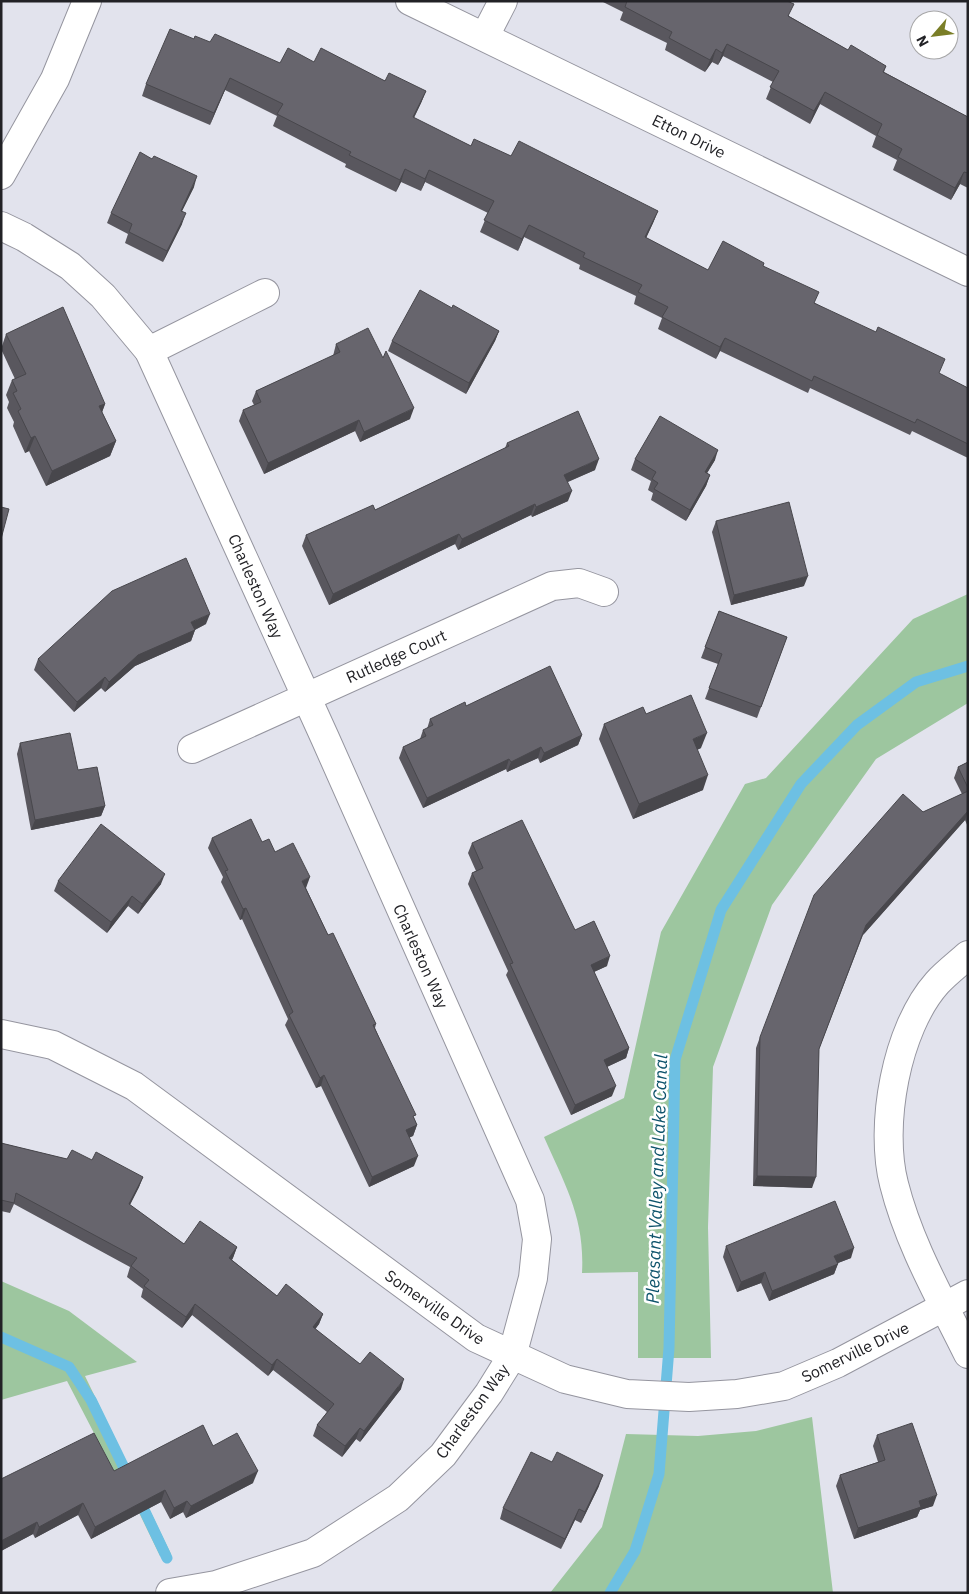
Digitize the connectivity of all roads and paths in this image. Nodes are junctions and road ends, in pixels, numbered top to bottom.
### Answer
1 (88, 1) edge
2 (410, 1) edge
3 (503, 1) edge
4 (484, 36) junction
5 (1, 175) edge
6 (1, 226) edge
7 (968, 272) edge
8 (265, 293) dead end
9 (149, 351) junction
10 (604, 592) dead end
11 (306, 696) junction
12 (192, 749) dead end
13 (968, 955) edge
14 (1, 1034) edge
15 (956, 1301) edge
16 (968, 1354) edge
17 (512, 1356) junction
18 (170, 1593) edge

1 - 5 street
2 - 4 street, Etton Drive
3 - 4 street
4 - 7 street, Etton Drive
6 - 9 street, Charleston Way
8 - 9 street
9 - 11 street, Charleston Way
10 - 11 street, Rutledge Court
11 - 12 street, Rutledge Court
11 - 17 street, Charleston Way
13 - 15 street
14 - 17 street, Somerville Drive
15 - 16 street
15 - 17 street, Somerville Drive
17 - 18 street, Charleston Way

